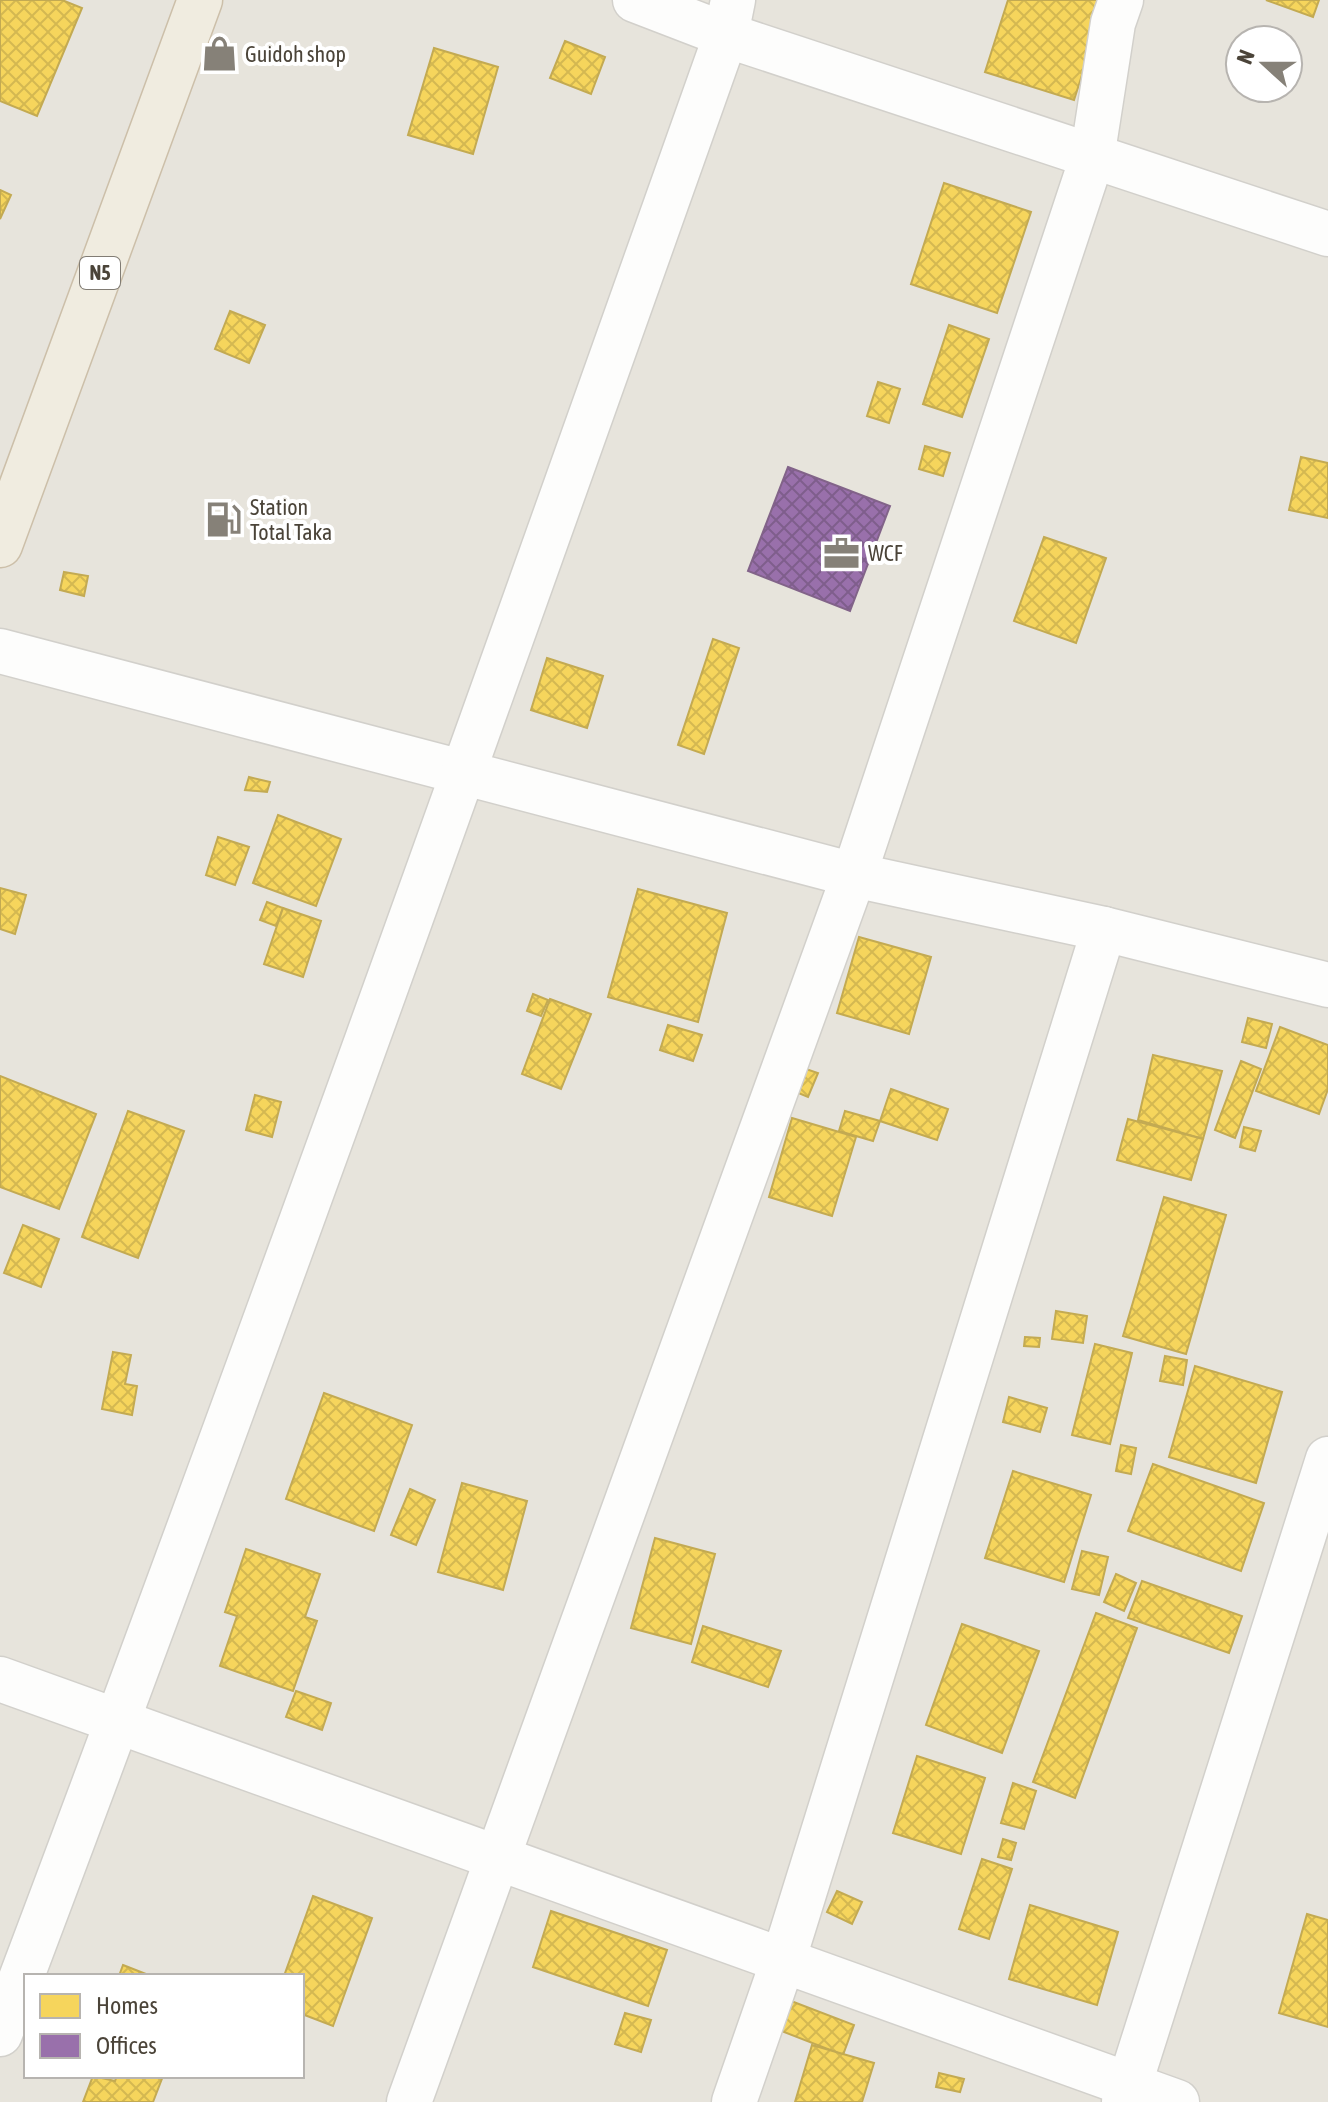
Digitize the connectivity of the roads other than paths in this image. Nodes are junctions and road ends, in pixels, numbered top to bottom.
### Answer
1 (200, 0) edge
2 (635, 0) edge
3 (1121, 0) edge
4 (729, 17) edge
5 (1092, 158) junction
6 (1328, 234) edge
7 (0, 545) edge
8 (0, 651) edge
9 (464, 774) junction
10 (854, 875) junction
11 (1104, 929) junction
12 (1328, 985) edge
13 (1328, 1459) edge
14 (0, 1679) edge
15 (118, 1722) junction
16 (499, 1859) junction
17 (783, 1961) junction
18 (0, 2034) edge
19 (1126, 2093) edge
20 (409, 2102) edge
21 (734, 2102) edge
22 (1177, 2102) edge

1 - 7 highway, N5
2 - 4 street
3 - 5 street
4 - 5 street
4 - 9 street
5 - 6 street
5 - 10 street
8 - 9 street
9 - 10 street
9 - 15 street
10 - 11 street
10 - 16 street
11 - 12 street
11 - 17 street
13 - 19 street
14 - 15 street
15 - 16 street
15 - 18 street
16 - 17 street
16 - 20 street
17 - 19 street
17 - 21 street
19 - 22 street

